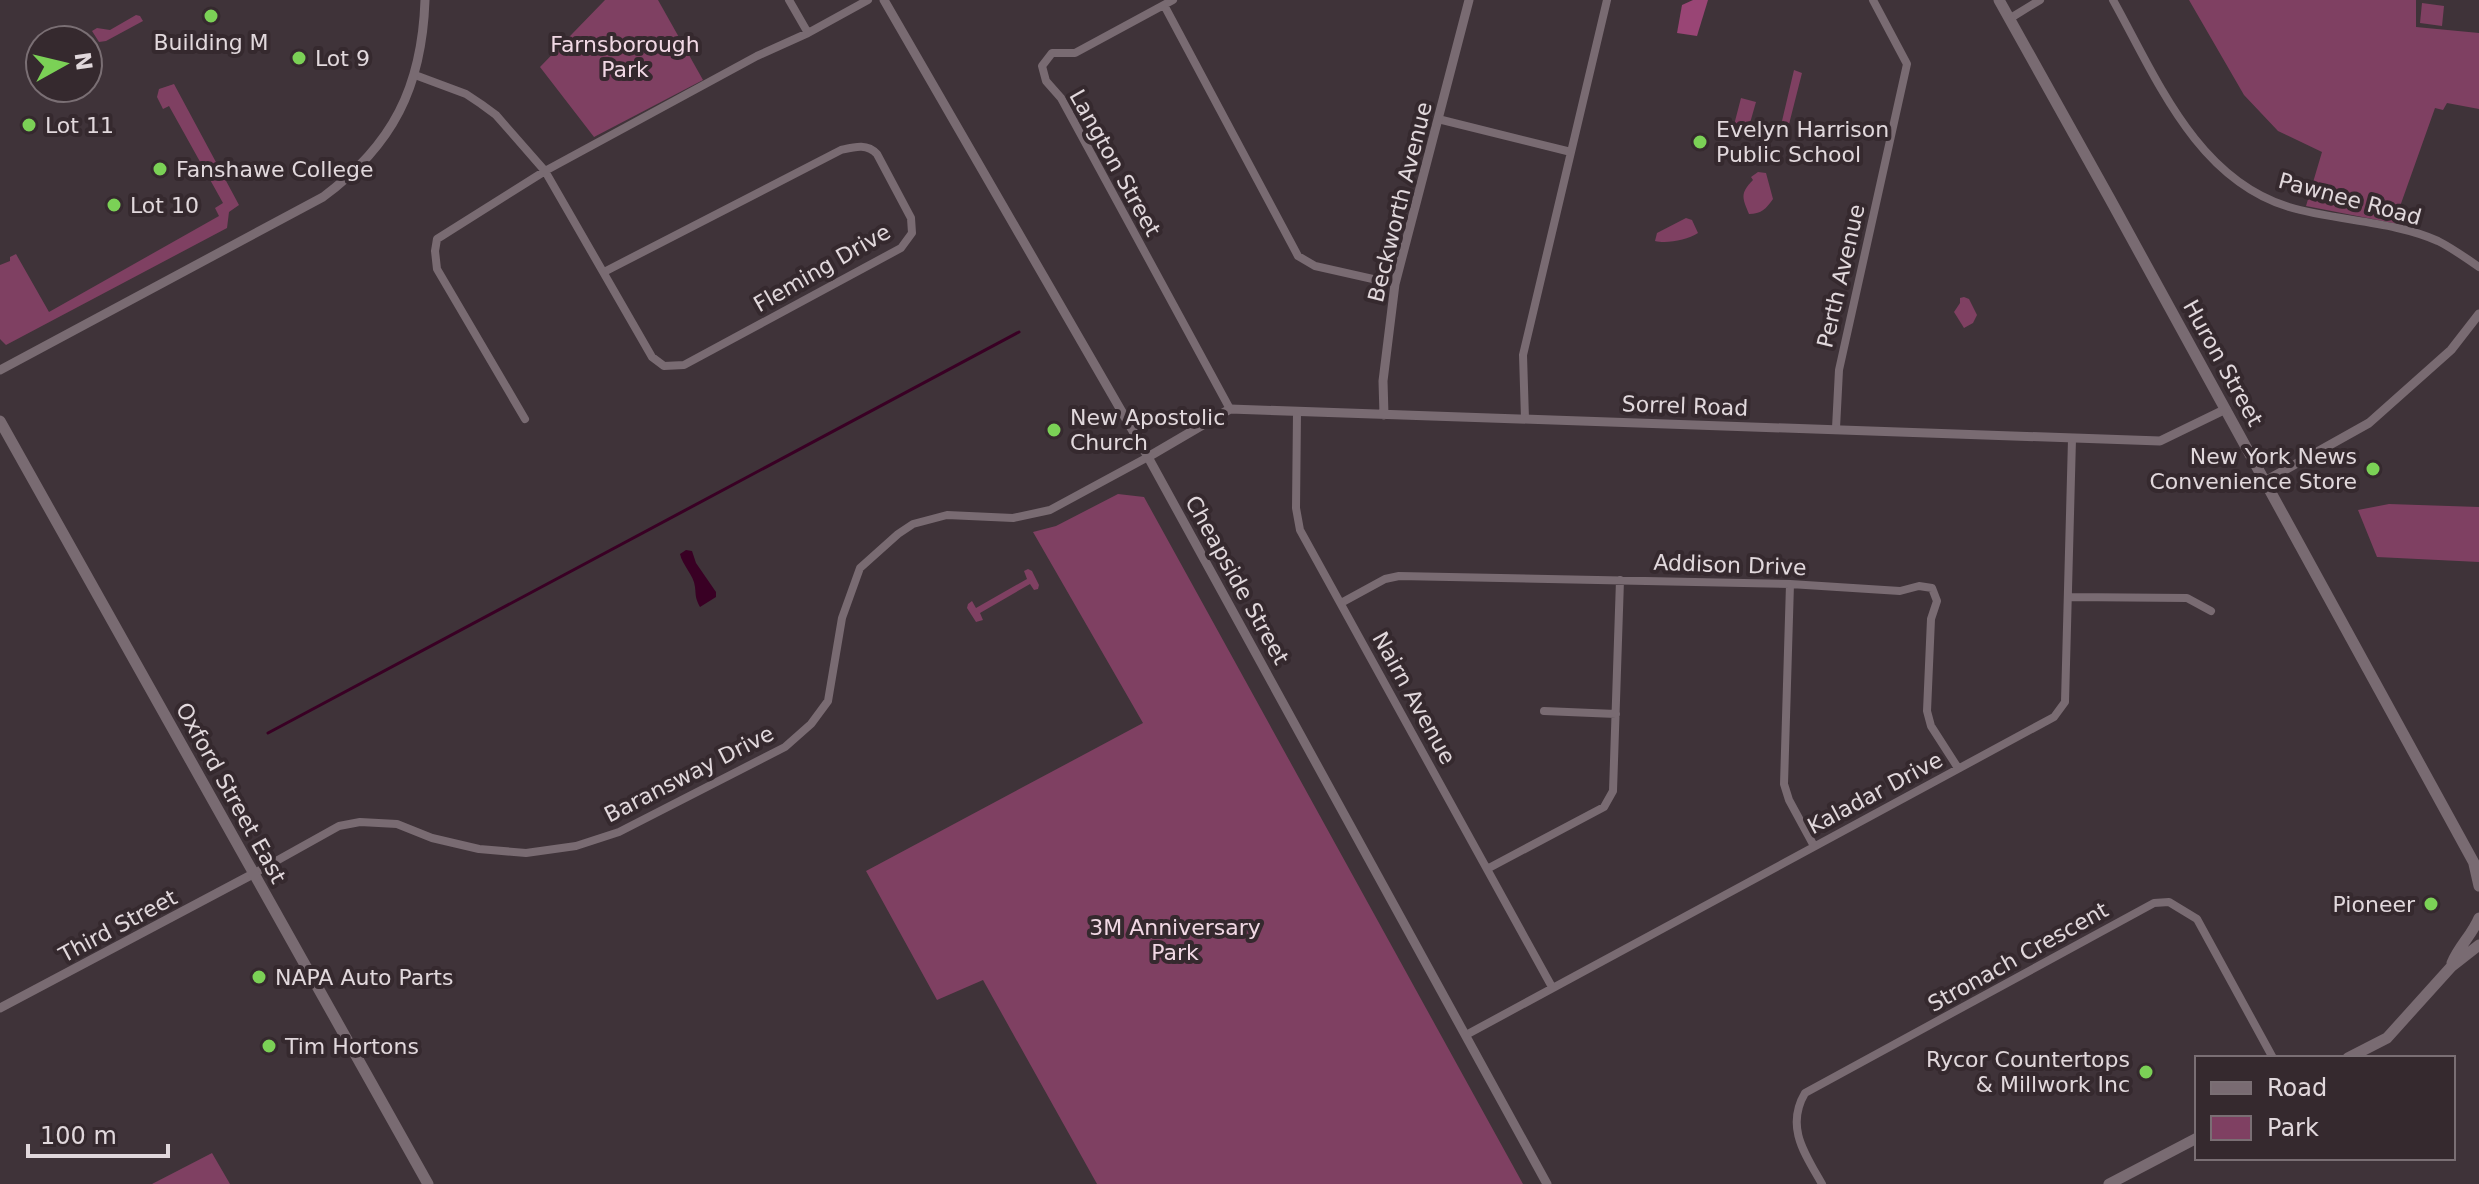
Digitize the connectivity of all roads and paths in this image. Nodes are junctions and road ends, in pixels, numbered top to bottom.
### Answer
1 (425, 0) edge
2 (789, 0) edge
3 (868, 0) edge
4 (884, 0) edge
5 (1173, 0) edge
6 (1469, 0) edge
7 (1607, 0) edge
8 (1873, 0) edge
9 (1999, 0) edge
10 (2040, 0) edge
11 (2113, 0) edge
12 (1164, 5) junction
13 (2009, 19) junction
14 (808, 33) junction
15 (415, 75) junction
16 (1438, 119) junction
17 (1571, 152) junction
18 (545, 171) junction
19 (2479, 267) edge
20 (604, 272) junction
21 (1395, 284) junction
22 (2479, 314) edge
23 (0, 370) edge
24 (1230, 409) junction
25 (2226, 409) junction
26 (1297, 413) junction
27 (1384, 415) junction
28 (525, 419) dead end
29 (1525, 419) junction
30 (0, 421) edge
31 (1836, 428) junction
32 (2072, 439) junction
33 (1148, 457) junction
34 (2265, 481) junction
35 (1620, 580) junction
36 (1790, 584) junction
37 (2068, 597) junction
38 (1341, 603) junction
39 (2211, 611) dead end
40 (1544, 711) dead end
41 (1616, 714) junction
42 (1958, 768) junction
43 (1814, 846) junction
44 (2477, 868) edge
45 (1487, 869) junction
46 (253, 874) junction
47 (2479, 886) edge
48 (2479, 918) edge
49 (2479, 945) edge
50 (2451, 967) junction
51 (1552, 987) junction
52 (0, 1008) edge
53 (1466, 1035) junction
54 (2272, 1056) edge
55 (2352, 1056) edge
56 (2195, 1139) edge
57 (428, 1184) edge
58 (1547, 1184) edge
59 (1822, 1184) edge
60 (2109, 1184) edge

1 - 15 street
2 - 14 street
3 - 14 street
4 - 33 street, Cheapside Street
5 - 12 street, Langton Street
6 - 16 street, Beckworth Avenue
7 - 17 street
8 - 31 street, Perth Avenue
9 - 13 main road, Huron Street
10 - 13 street
11 - 19 street, Pawnee Road
12 - 21 street
12 - 24 street, Langton Street
13 - 25 main road, Huron Street
14 - 18 street
15 - 18 street, Fleming Drive
15 - 23 street
16 - 17 street
16 - 21 street, Beckworth Avenue
17 - 29 street
18 - 20 street, Fleming Drive
18 - 28 street
20 - 20 street, Fleming Drive
21 - 27 street, Beckworth Avenue
22 - 34 street
24 - 26 street, Sorrel Road
24 - 33 street
25 - 32 street, Sorrel Road
25 - 34 main road, Huron Street
26 - 27 street, Sorrel Road
26 - 38 street, Nairn Avenue
27 - 29 street, Sorrel Road
29 - 31 street, Sorrel Road
30 - 46 main road, Oxford Street East
31 - 32 street, Sorrel Road
32 - 37 street, Kaladar Drive
33 - 46 street, Baransway Drive
33 - 53 street, Cheapside Street
34 - 44 main road, Huron Street
35 - 36 street, Addison Drive
35 - 38 street, Addison Drive
35 - 41 street
36 - 42 street, Addison Drive
36 - 43 street
37 - 39 street
37 - 42 street, Kaladar Drive
38 - 45 street, Nairn Avenue
40 - 41 street
41 - 45 street
42 - 43 street, Kaladar Drive
43 - 51 street, Kaladar Drive
44 - 47 main road, Huron Street
45 - 51 street, Nairn Avenue
46 - 52 street, Third Street
46 - 57 main road, Oxford Street East
48 - 50 main road
49 - 50 main road
50 - 55 main road
51 - 53 street, Kaladar Drive
53 - 58 street, Cheapside Street
54 - 59 street, Stronach Crescent
56 - 60 main road

